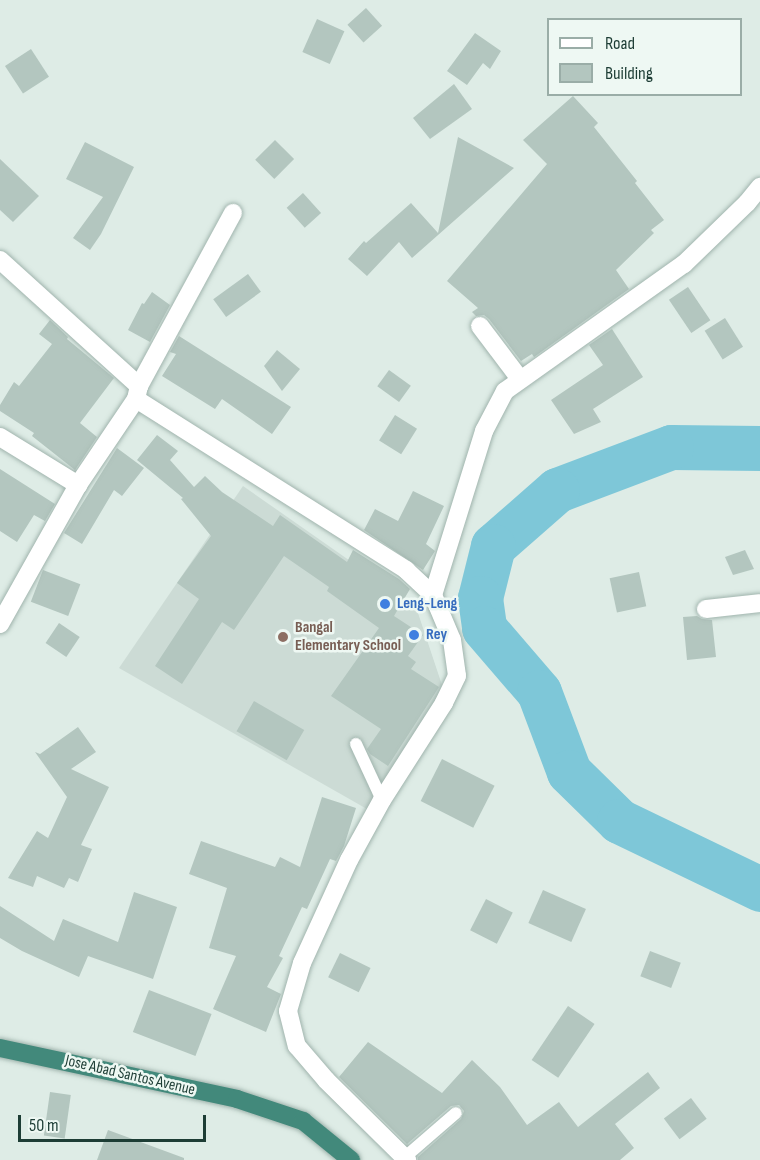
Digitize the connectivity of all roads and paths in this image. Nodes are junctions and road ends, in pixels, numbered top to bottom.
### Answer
1 (760, 187) edge
2 (233, 213) dead end
3 (0, 260) edge
4 (480, 326) dead end
5 (520, 380) junction
6 (138, 393) junction
7 (0, 437) edge
8 (78, 485) junction
9 (432, 595) junction
10 (760, 603) edge
11 (706, 609) dead end
12 (2, 614) edge
13 (356, 744) dead end
14 (382, 800) junction
15 (0, 1048) edge
16 (456, 1113) dead end
17 (406, 1159) edge
18 (351, 1160) edge

1 - 5 street
2 - 6 street
3 - 6 street
4 - 5 street
5 - 9 street
6 - 8 street
6 - 9 street
7 - 8 street
8 - 12 street
9 - 14 street
10 - 11 street
13 - 14 lane
14 - 17 street
15 - 18 highway, Jose Abad Santos Avenue
16 - 17 lane

